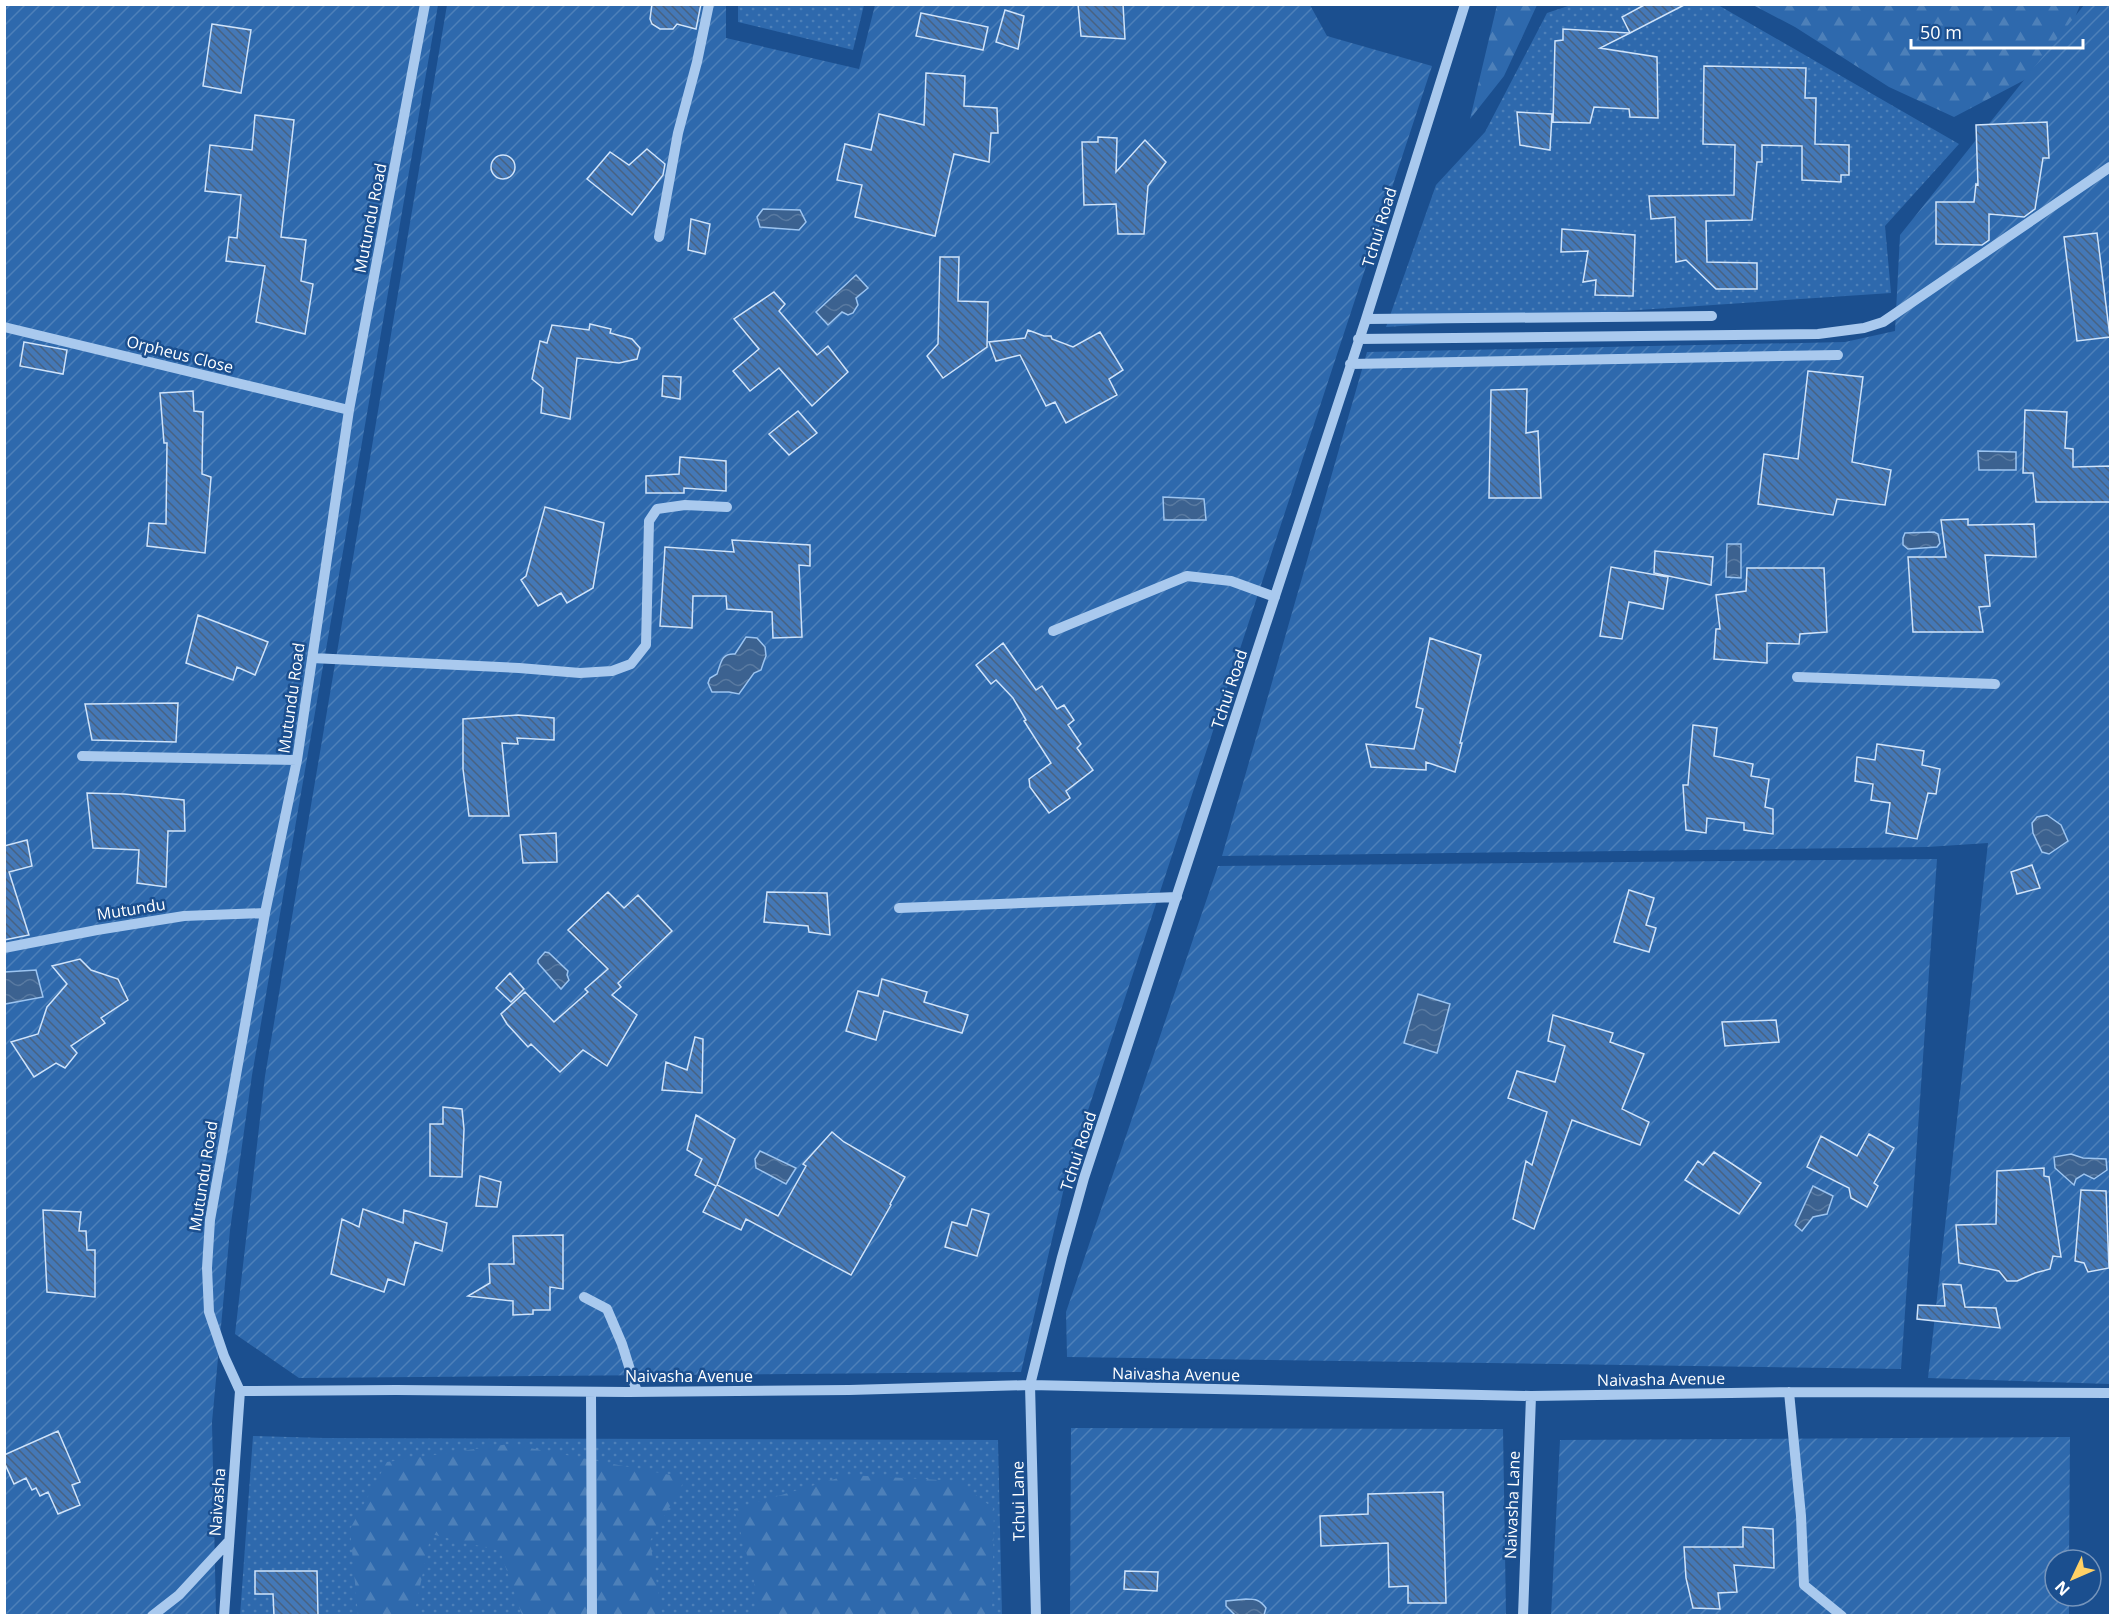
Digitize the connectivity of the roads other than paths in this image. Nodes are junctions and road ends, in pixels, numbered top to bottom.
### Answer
1 (425, 4) edge
2 (710, 4) edge
3 (1465, 4) edge
4 (2110, 167) edge
5 (659, 237) dead end
6 (1712, 316) dead end
7 (1366, 319) junction
8 (4, 327) edge
9 (1358, 339) junction
10 (1839, 355) dead end
11 (1350, 364) junction
12 (349, 410) junction
13 (728, 507) dead end
14 (1275, 597) junction
15 (1053, 631) dead end
16 (312, 657) junction
17 (1797, 677) dead end
18 (1995, 684) dead end
19 (82, 756) dead end
20 (297, 760) junction
21 (1177, 897) junction
22 (899, 908) dead end
23 (265, 913) junction
24 (4, 948) edge
25 (585, 1297) dead end
26 (1030, 1386) junction
27 (240, 1391) junction
28 (591, 1392) junction
29 (637, 1392) junction
30 (1788, 1392) junction
31 (2110, 1393) edge
32 (1532, 1396) junction
33 (229, 1541) junction
34 (152, 1616) edge
35 (224, 1616) edge
36 (592, 1616) edge
37 (1036, 1616) edge
38 (1523, 1616) edge
39 (1842, 1616) edge

1 - 12 street, Mutundu Road
2 - 5 street
3 - 7 street, Tchui Road
4 - 9 street
6 - 7 street
7 - 9 street, Tchui Road
8 - 12 street, Orpheus Close
9 - 11 street, Tchui Road
10 - 11 street
11 - 14 street, Tchui Road
12 - 16 street, Mutundu Road
13 - 16 street
14 - 15 street
14 - 21 street, Tchui Road
16 - 20 street, Mutundu Road
17 - 18 street
19 - 20 street
20 - 23 street, Mutundu Road
21 - 22 street
21 - 26 street, Tchui Road
23 - 24 street, Mutundu
23 - 27 street, Mutundu Road
25 - 29 street
26 - 29 street, Naivasha Avenue
26 - 32 street, Naivasha Avenue
26 - 37 street, Tchui Lane
27 - 28 street, Naivasha Avenue
27 - 33 street, Naivasha
28 - 29 street, Naivasha Avenue
28 - 36 street
30 - 31 street, Naivasha Avenue
30 - 32 street, Naivasha Avenue
30 - 39 street
32 - 38 street, Naivasha Lane
33 - 34 street
33 - 35 street, Naivasha

